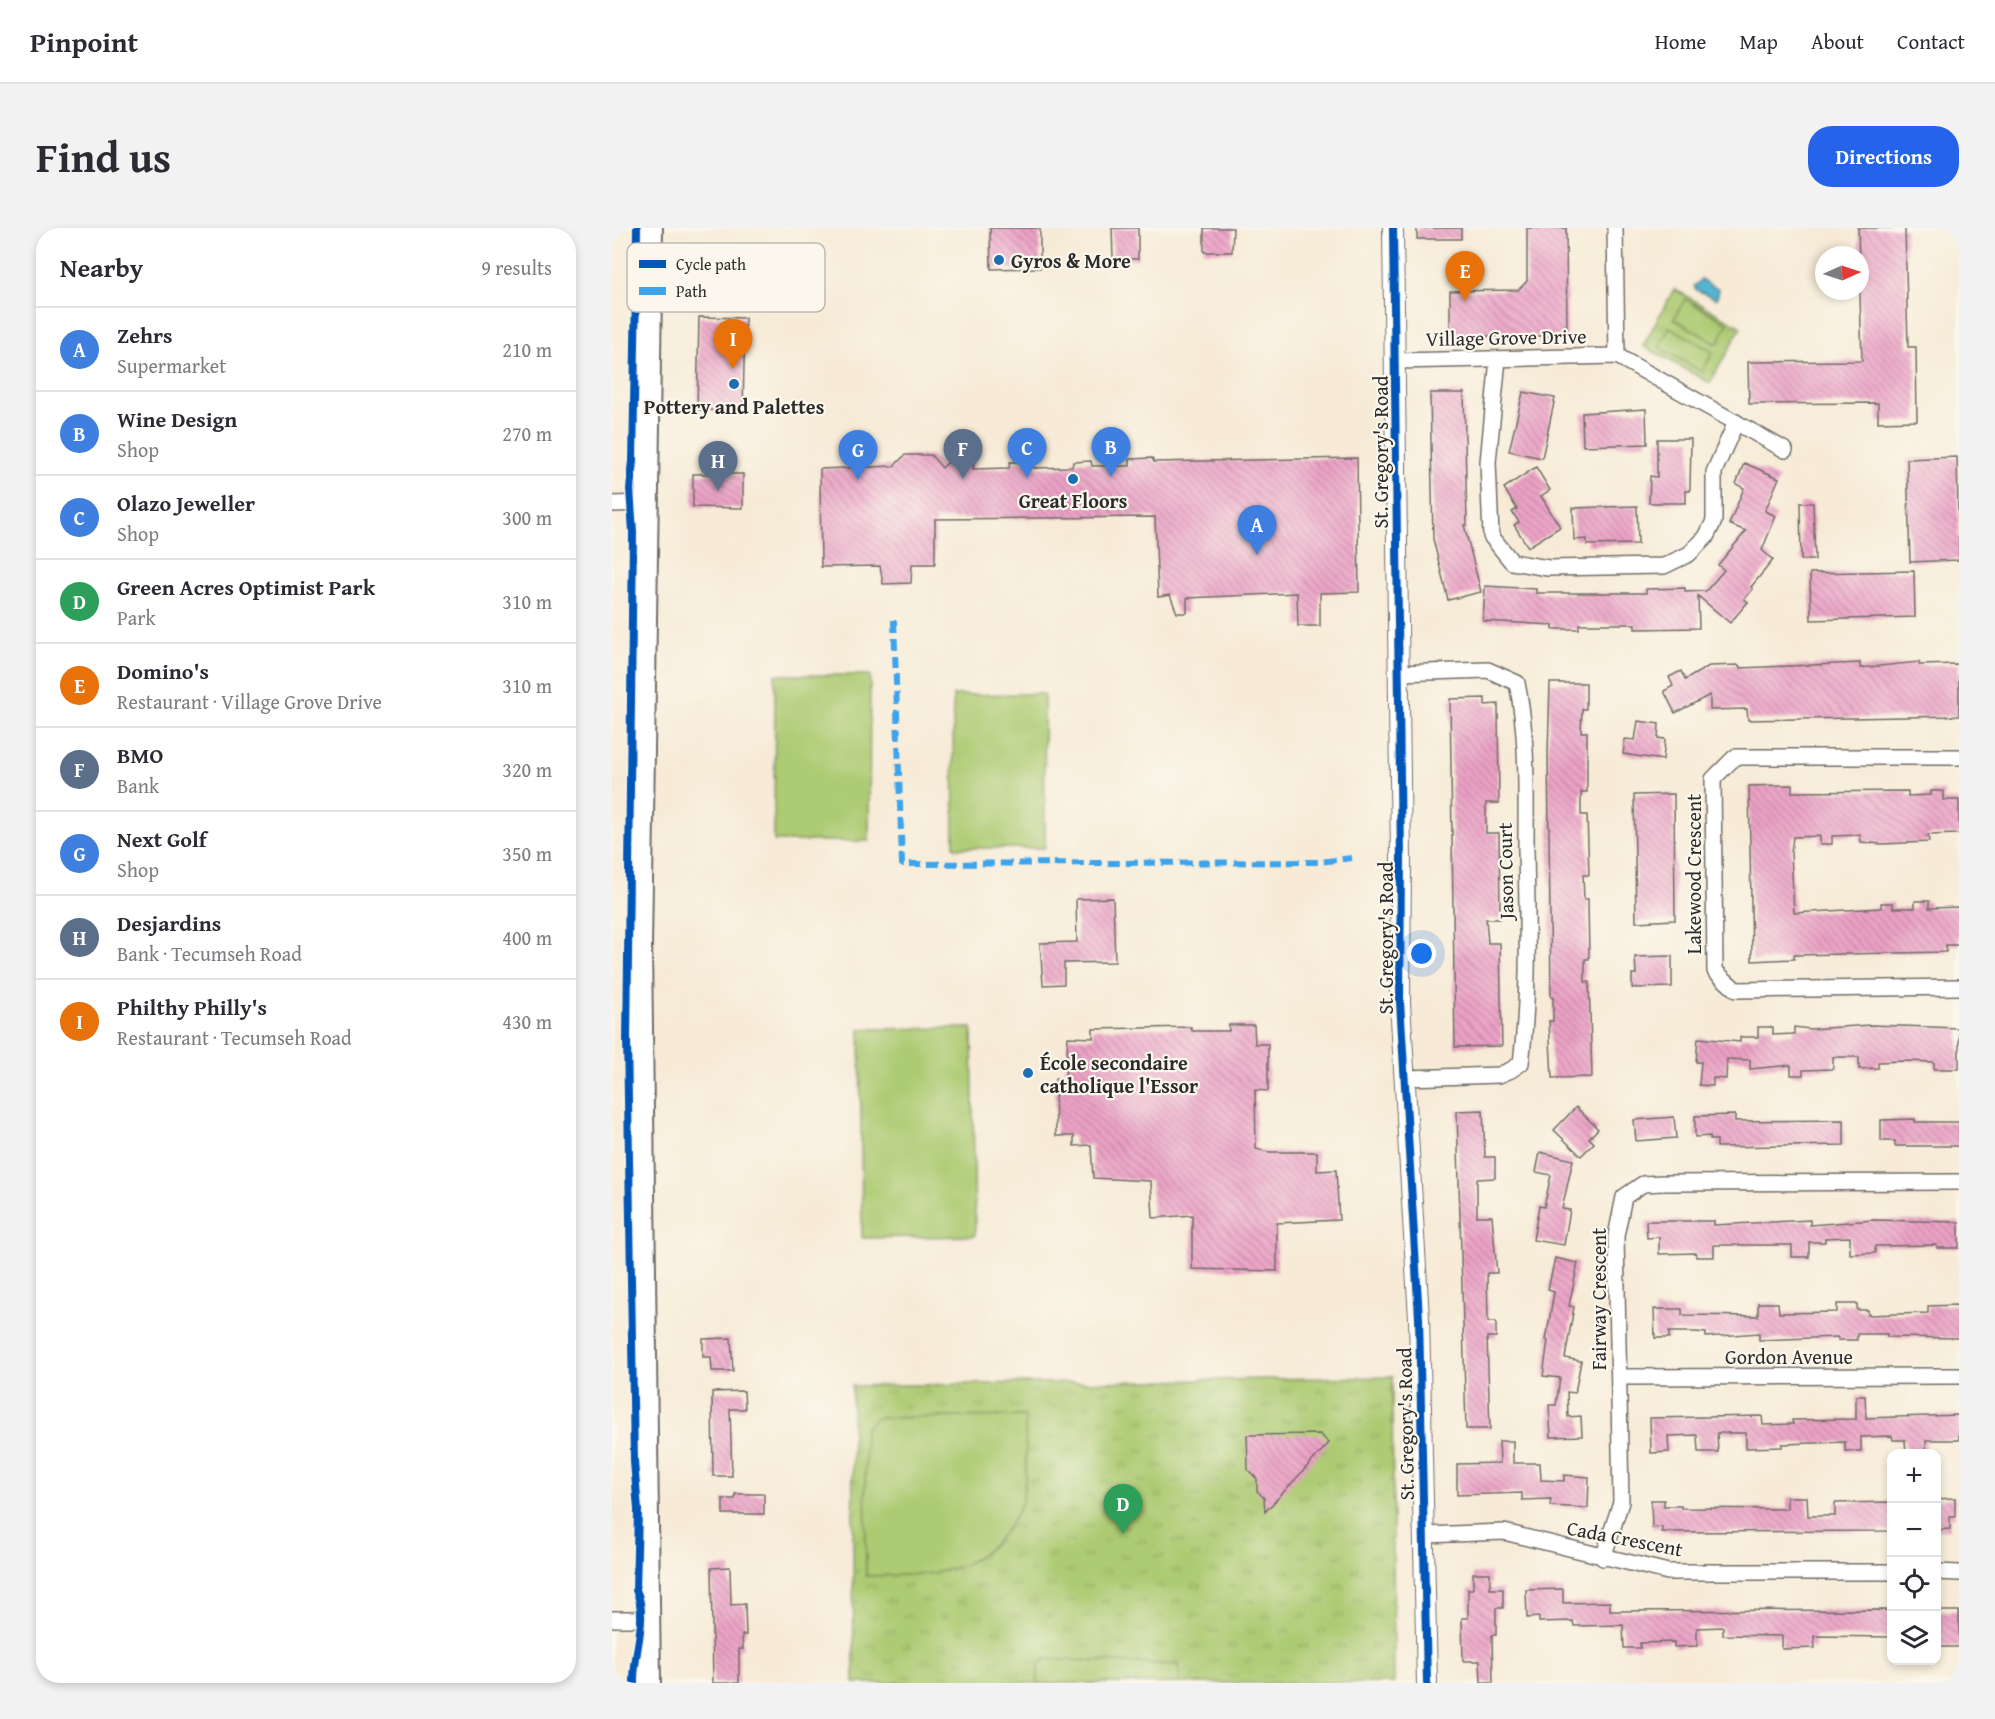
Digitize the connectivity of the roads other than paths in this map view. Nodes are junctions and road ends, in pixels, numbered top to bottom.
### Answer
1 (651, 228) edge
2 (1393, 228) edge
3 (1615, 228) edge
4 (651, 243) edge
5 (649, 312) edge
6 (1617, 356) junction
7 (1498, 360) junction
8 (1396, 361) junction
9 (1736, 422) junction
10 (1785, 450) dead end
11 (646, 503) junction
12 (612, 504) edge
13 (1398, 673) junction
14 (1959, 757) edge
15 (1959, 987) edge
16 (1406, 1078) junction
17 (1959, 1182) edge
18 (1959, 1376) edge
19 (1619, 1377) junction
20 (1425, 1535) junction
21 (1603, 1557) junction
22 (1887, 1572) edge
23 (1941, 1572) edge
24 (1959, 1572) edge
25 (648, 1618) junction
26 (612, 1620) edge
27 (649, 1683) edge
28 (1427, 1683) edge

1 - 4 main road
2 - 8 street, St. Gregory's Road
3 - 6 street
5 - 11 main road
6 - 7 street, Village Grove Drive
6 - 9 street
7 - 8 street, Village Grove Drive
7 - 9 street
8 - 13 street, St. Gregory's Road
9 - 10 street
11 - 12 street
11 - 25 main road
13 - 16 street, St. Gregory's Road
13 - 16 street, Jason Court
14 - 15 street, Lakewood Crescent
16 - 20 street, St. Gregory's Road
17 - 19 street, Fairway Crescent
18 - 19 street, Gordon Avenue
19 - 21 street, Fairway Crescent
20 - 21 street, Cada Crescent
20 - 28 street, St. Gregory's Road
21 - 22 street, Cada Crescent
23 - 24 street
25 - 26 street
25 - 27 main road

